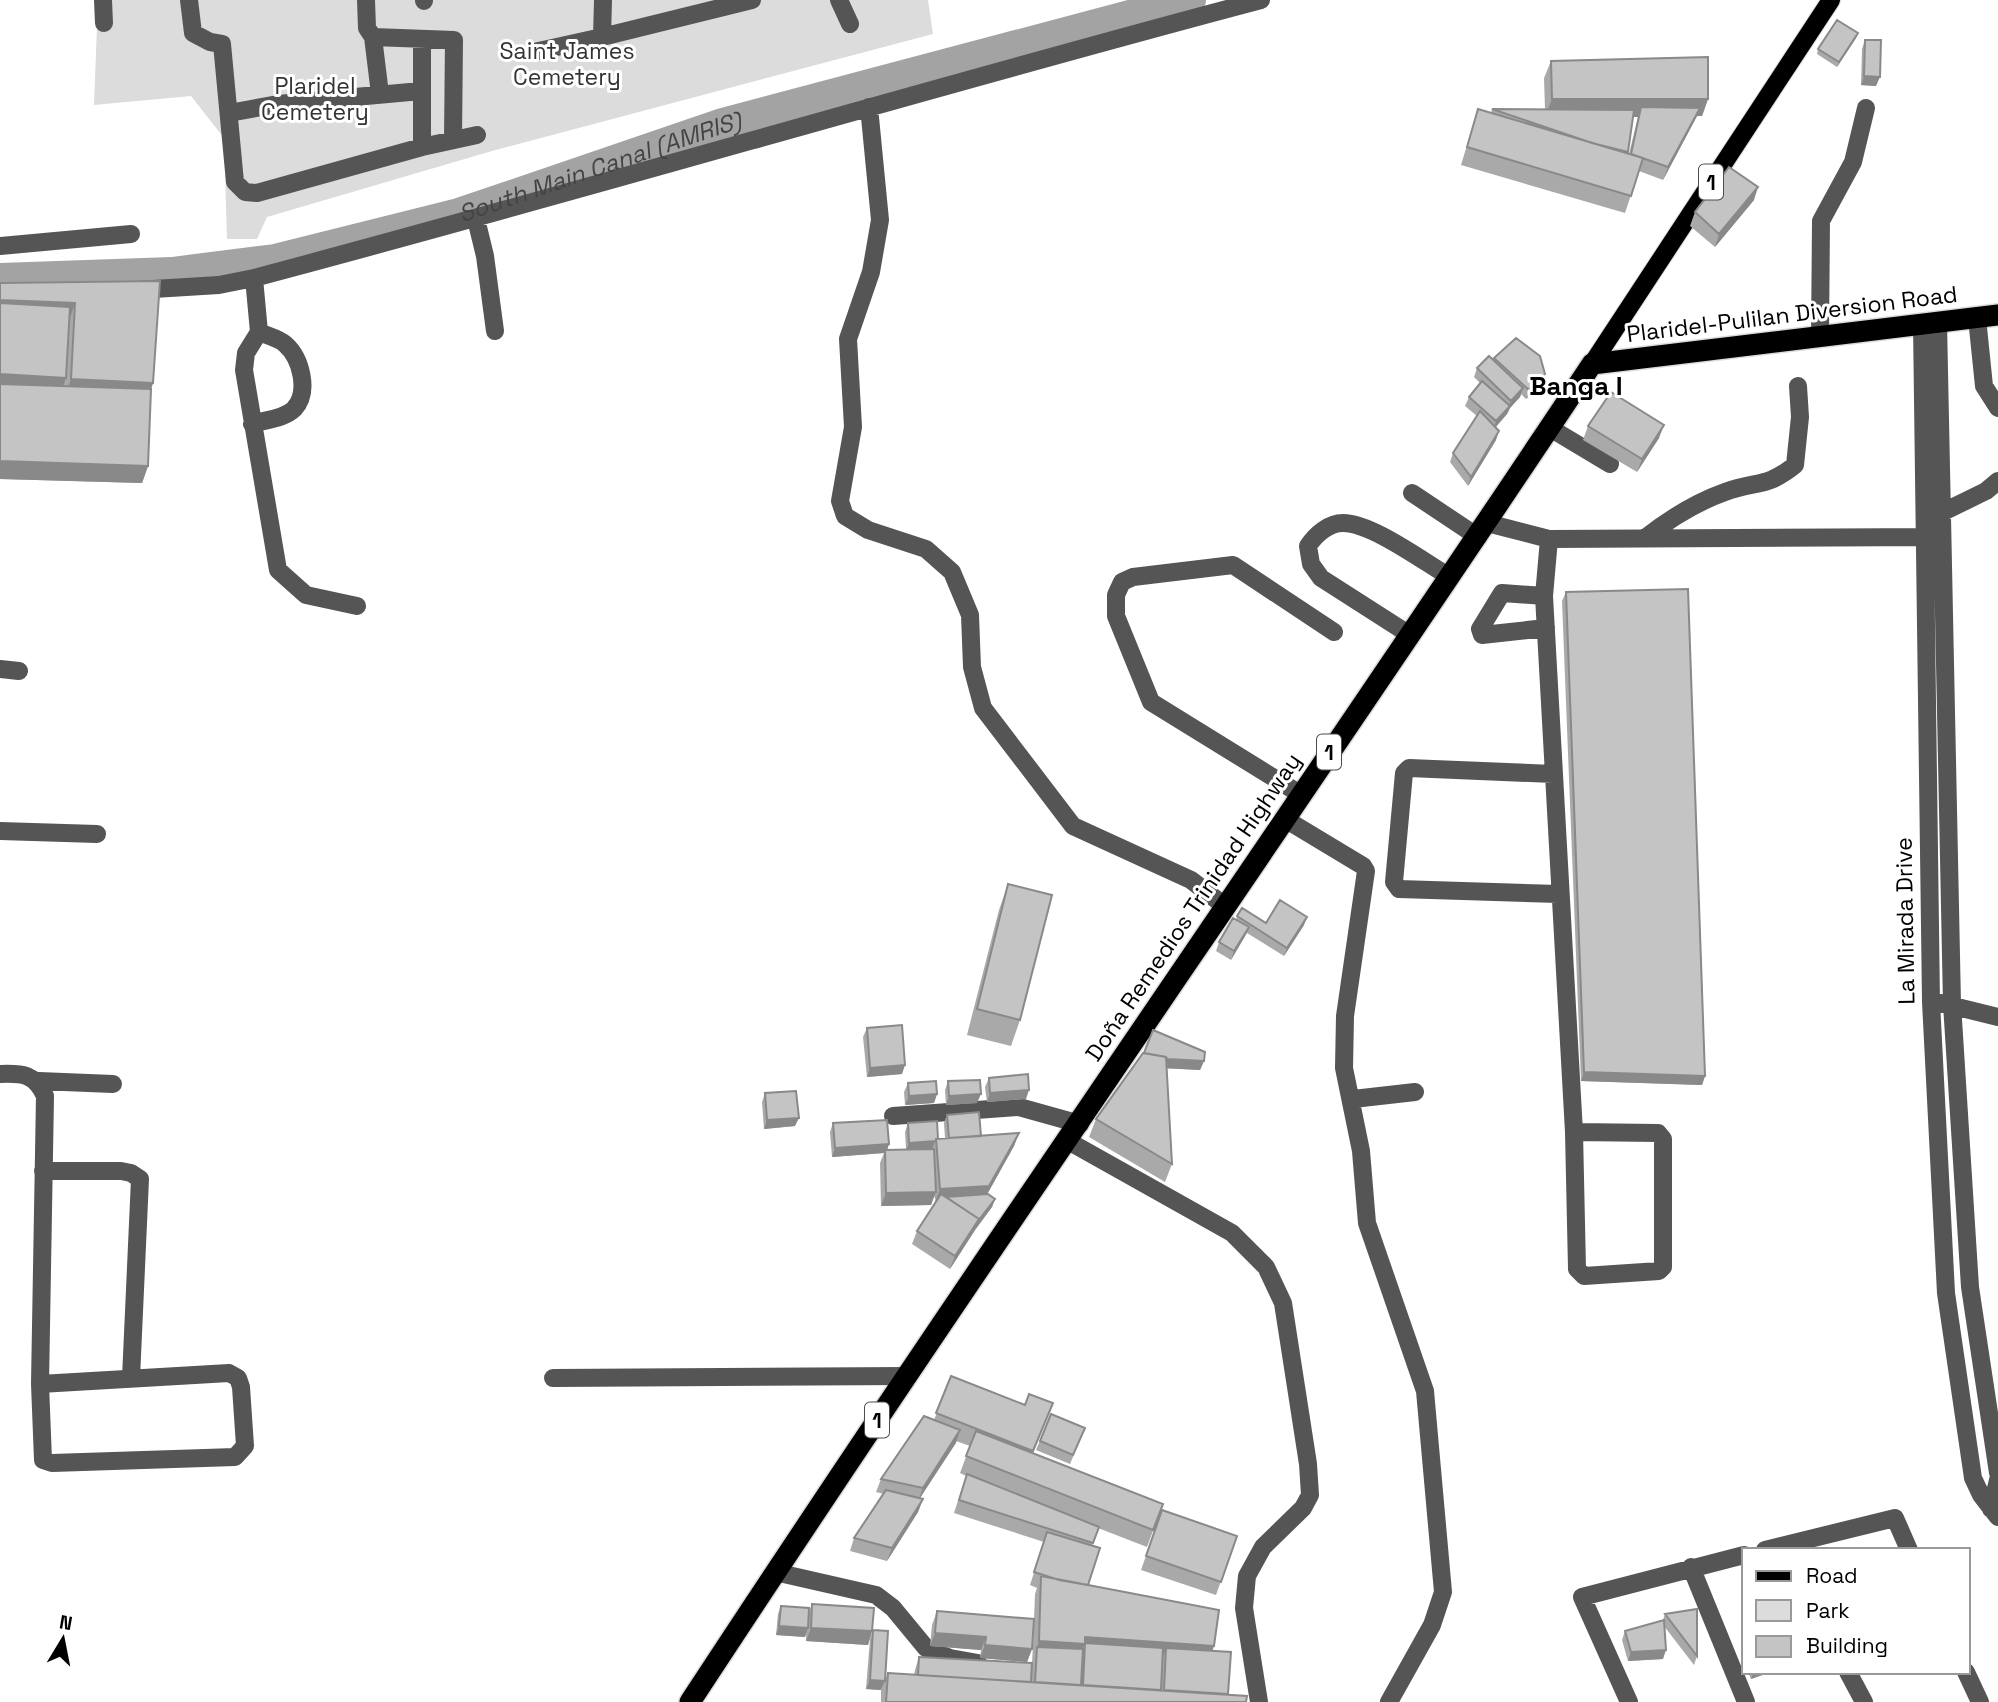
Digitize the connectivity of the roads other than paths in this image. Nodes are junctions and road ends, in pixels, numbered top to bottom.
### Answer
1 (103, 0) edge
2 (190, 0) edge
3 (366, 0) edge
4 (603, 0) edge
5 (752, 0) edge
6 (839, 0) edge
7 (1261, 0) edge
8 (1831, 0) edge
9 (1221, 5) edge
10 (104, 23) dead end
11 (850, 24) dead end
12 (373, 37) junction
13 (602, 37) junction
14 (422, 41) junction
15 (534, 52) dead end
16 (421, 91) junction
17 (380, 94) junction
18 (869, 107) junction
19 (1866, 108) dead end
20 (229, 113) junction
21 (477, 135) dead end
22 (453, 139) junction
23 (422, 147) junction
24 (476, 219) junction
25 (131, 234) dead end
26 (0, 246) edge
27 (254, 278) junction
28 (123, 291) edge
29 (1987, 317) edge
30 (1930, 323) junction
31 (495, 331) dead end
32 (259, 332) junction
33 (1819, 337) junction
34 (1592, 364) junction
35 (1930, 377) junction
36 (1798, 386) dead end
37 (1998, 408) edge
38 (251, 424) junction
39 (1549, 428) junction
40 (1610, 464) dead end
41 (1998, 481) edge
42 (1412, 493) dead end
43 (1941, 513) junction
44 (1483, 530) junction
45 (1933, 537) junction
46 (1645, 538) junction
47 (1549, 539) junction
48 (1450, 577) junction
49 (1544, 596) junction
50 (357, 606) dead end
51 (1546, 628) junction
52 (1334, 632) dead end
53 (1410, 635) junction
54 (0, 669) edge
55 (19, 671) dead end
56 (1553, 774) junction
57 (1300, 794) junction
58 (1285, 819) junction
59 (0, 831) edge
60 (97, 834) dead end
61 (1559, 894) junction
62 (1226, 907) junction
63 (1931, 1002) junction
64 (1952, 1004) junction
65 (1998, 1017) edge
66 (0, 1074) edge
67 (39, 1082) junction
68 (113, 1084) dead end
69 (1415, 1092) dead end
70 (1353, 1099) junction
71 (893, 1116) dead end
72 (1074, 1132) junction
73 (1574, 1132) junction
74 (43, 1171) junction
75 (1966, 1219) junction
76 (1942, 1221) junction
77 (908, 1376) junction
78 (131, 1378) junction
79 (553, 1378) dead end
80 (40, 1384) junction
81 (1998, 1473) edge
82 (1998, 1480) edge
83 (1995, 1513) edge
84 (1789, 1547) edge
85 (1908, 1548) edge
86 (1742, 1555) edge
87 (1691, 1567) junction
88 (775, 1572) junction
89 (996, 1666) edge
90 (1848, 1674) edge
91 (1967, 1674) edge
92 (690, 1702) edge
93 (1259, 1702) edge
94 (1389, 1702) edge
95 (1629, 1702) edge
96 (1745, 1702) edge
97 (1864, 1702) edge
98 (1980, 1702) edge

1 - 10 street
2 - 20 street
3 - 12 street
4 - 13 street
5 - 13 street
6 - 11 street
7 - 9 street
8 - 34 main road, Doña Remedios Trinidad Highway / 1
9 - 18 street
12 - 14 street
12 - 17 street
13 - 15 street
14 - 16 street
14 - 22 street
16 - 17 street
16 - 23 street
17 - 20 street
18 - 24 street
18 - 62 street
19 - 33 street
20 - 23 street
21 - 22 street
22 - 23 street
24 - 27 street
24 - 31 street
25 - 26 street
27 - 28 street
27 - 32 street
29 - 30 highway, Plaridel-Pulilan Diversion Road
29 - 37 street
30 - 33 highway, Plaridel-Pulilan Diversion Road
30 - 35 street, La Mirada Drive
32 - 38 street
32 - 38 street
33 - 34 highway, Plaridel-Pulilan Diversion Road
34 - 39 highway, Doña Remedios Trinidad Highway / 1
35 - 43 street, La Mirada Drive
35 - 45 street, La Mirada Drive
36 - 46 street
38 - 50 street
39 - 40 street
39 - 44 highway, Doña Remedios Trinidad Highway / 1
41 - 43 street
42 - 44 street
43 - 45 street, La Mirada Drive
44 - 47 street
44 - 48 highway, Doña Remedios Trinidad Highway / 1
45 - 46 street
45 - 63 street, La Mirada Drive
45 - 64 street, La Mirada Drive
46 - 47 street
47 - 49 street
48 - 53 highway, Doña Remedios Trinidad Highway / 1
48 - 53 street
49 - 51 street
49 - 51 street
51 - 56 street
52 - 57 street
53 - 57 highway, Doña Remedios Trinidad Highway / 1
54 - 55 street
56 - 61 street
56 - 61 street
57 - 58 highway, Doña Remedios Trinidad Highway / 1
58 - 62 highway, Doña Remedios Trinidad Highway / 1
58 - 70 street
59 - 60 street
61 - 73 street
62 - 72 highway, Doña Remedios Trinidad Highway / 1
63 - 64 street
63 - 76 street, La Mirada Drive
64 - 65 street
64 - 75 street, La Mirada Drive
66 - 67 street
67 - 68 street
67 - 74 street
69 - 70 street
70 - 94 street
71 - 72 street
72 - 77 highway, Doña Remedios Trinidad Highway / 1
72 - 93 street
73 - 73 street
74 - 78 street
74 - 80 street
75 - 76 street
75 - 81 street, La Mirada Drive
76 - 83 street, La Mirada Drive
77 - 79 street
77 - 88 highway, Doña Remedios Trinidad Highway / 1
78 - 80 street
78 - 80 street
82 - 83 street, La Mirada Drive
84 - 85 street
86 - 87 street
87 - 95 street
87 - 96 street
88 - 89 street
88 - 92 highway, Doña Remedios Trinidad Highway / 1
90 - 97 street
91 - 98 street

